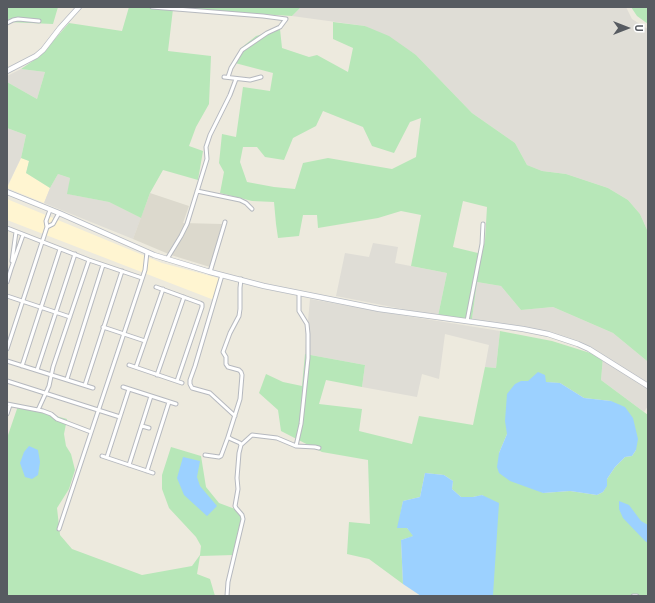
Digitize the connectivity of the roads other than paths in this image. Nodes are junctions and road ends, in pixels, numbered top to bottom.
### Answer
1 (79, 7) edge
2 (152, 7) edge
3 (39, 21) dead end
4 (7, 23) edge
5 (7, 71) edge
6 (261, 77) dead end
7 (236, 79) junction
8 (197, 191) junction
9 (7, 192) edge
10 (252, 209) dead end
11 (50, 210) junction
12 (59, 213) junction
13 (225, 222) dead end
14 (483, 224) dead end
15 (47, 227) junction
16 (7, 228) edge
17 (16, 232) junction
18 (23, 234) junction
19 (42, 242) junction
20 (60, 249) junction
21 (147, 252) junction
22 (75, 254) junction
23 (154, 254) junction
24 (167, 259) junction
25 (89, 260) junction
26 (147, 262) junction
27 (103, 265) junction
28 (11, 268) junction
29 (122, 271) junction
30 (210, 272) junction
31 (222, 275) junction
32 (142, 278) junction
33 (241, 279) junction
34 (7, 282) edge
35 (156, 287) dead end
36 (163, 289) junction
37 (299, 293) junction
38 (7, 296) edge
39 (184, 297) junction
40 (22, 302) junction
41 (41, 308) junction
42 (56, 313) junction
43 (70, 318) junction
44 (467, 321) junction
45 (103, 327) junction
46 (124, 334) junction
47 (145, 341) junction
48 (7, 349) edge
49 (7, 361) edge
50 (129, 365) dead end
51 (22, 366) junction
52 (136, 367) junction
53 (37, 370) junction
54 (52, 375) junction
55 (157, 375) junction
56 (67, 379) junction
57 (7, 381) edge
58 (177, 381) junction
59 (182, 383) dead end
60 (84, 385) junction
61 (648, 386) edge
62 (123, 387) dead end
63 (93, 388) dead end
64 (129, 389) junction
65 (45, 394) junction
66 (151, 396) junction
67 (169, 402) junction
68 (9, 404) edge
69 (176, 404) dead end
70 (38, 410) junction
71 (98, 411) junction
72 (7, 414) edge
73 (235, 416) junction
74 (120, 418) junction
75 (142, 426) junction
76 (148, 428) dead end
77 (92, 432) junction
78 (228, 437) junction
79 (241, 445) junction
80 (296, 446) junction
81 (319, 448) dead end
82 (206, 455) dead end
83 (102, 456) dead end
84 (107, 457) junction
85 (129, 465) junction
86 (147, 472) junction
87 (153, 474) dead end
88 (59, 529) dead end
89 (227, 596) edge
90 (633, 596) edge
91 (637, 596) edge

1 - 5 main road
2 - 7 street
3 - 4 street
6 - 7 street
7 - 8 street
8 - 10 street
8 - 24 street
9 - 11 main road
11 - 12 main road
11 - 15 street
12 - 15 street
12 - 21 main road
13 - 30 street
14 - 44 street
15 - 19 street
16 - 17 street
17 - 18 street
17 - 28 street
18 - 19 street
18 - 28 street
19 - 20 street
19 - 40 street
20 - 22 street
20 - 41 street
21 - 23 main road
21 - 26 street
22 - 25 street
22 - 42 street
23 - 24 main road
23 - 26 street
24 - 30 main road
25 - 27 street
25 - 43 street
26 - 32 street
27 - 29 street
27 - 56 street
28 - 34 street
29 - 32 street
29 - 45 street
30 - 31 main road
31 - 33 main road
31 - 73 street
32 - 46 street
33 - 37 main road
33 - 73 street
35 - 36 street
36 - 39 street
36 - 47 street
37 - 44 main road
37 - 80 street
38 - 40 street
39 - 55 street
39 - 58 street
40 - 41 street
40 - 48 street
41 - 42 street
41 - 51 street
42 - 43 street
42 - 53 street
43 - 54 street
44 - 61 main road
45 - 46 street
45 - 60 street
46 - 47 street
46 - 71 street
47 - 52 street
49 - 51 street
50 - 52 street
51 - 53 street
52 - 55 street
53 - 54 street
54 - 56 street
54 - 65 street
55 - 58 street
56 - 60 street
57 - 65 street
58 - 59 street
60 - 63 street
62 - 64 street
64 - 66 street
64 - 74 street
65 - 70 street
65 - 71 street
66 - 67 street
66 - 75 street
67 - 69 street
67 - 86 street
68 - 70 street
68 - 72 street
70 - 77 street
71 - 74 street
71 - 77 street
73 - 78 street
74 - 84 street
75 - 76 street
75 - 85 street
77 - 88 street
78 - 79 street
78 - 82 street
79 - 80 street
79 - 89 street
80 - 81 street
83 - 84 street
84 - 85 street
85 - 86 street
86 - 87 street
90 - 91 street

